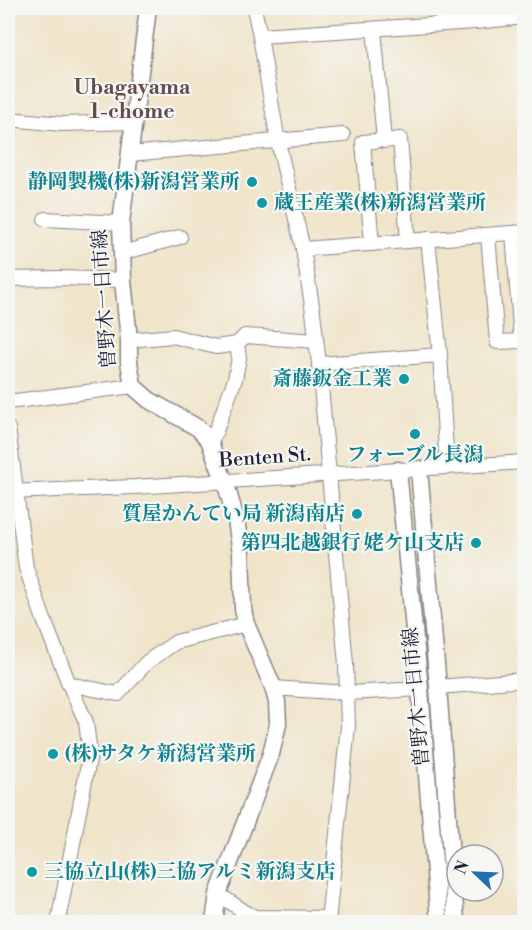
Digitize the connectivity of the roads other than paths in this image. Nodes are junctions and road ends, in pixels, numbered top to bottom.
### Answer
1 (148, 8) edge
2 (474, 8) edge
3 (250, 9) edge
4 (525, 17) edge
5 (475, 22) junction
6 (374, 28) junction
7 (260, 36) junction
8 (8, 119) edge
9 (134, 122) junction
10 (344, 135) dead end
11 (376, 141) dead end
12 (278, 142) junction
13 (129, 154) junction
14 (45, 219) dead end
15 (121, 223) junction
16 (519, 233) edge
17 (488, 235) junction
18 (180, 237) dead end
19 (428, 239) junction
20 (408, 241) junction
21 (372, 243) junction
22 (303, 249) junction
23 (122, 253) junction
24 (8, 279) edge
25 (123, 280) junction
26 (129, 340) junction
27 (316, 341) junction
28 (237, 344) junction
29 (440, 355) junction
30 (319, 364) junction
31 (132, 386) junction
32 (8, 402) edge
33 (8, 428) edge
34 (209, 440) junction
35 (525, 462) edge
36 (447, 467) junction
37 (419, 469) junction
38 (398, 470) junction
39 (328, 474) junction
40 (224, 480) junction
41 (12, 492) edge
42 (246, 624) junction
43 (525, 680) edge
44 (69, 684) junction
45 (438, 687) junction
46 (273, 688) junction
47 (420, 689) junction
48 (348, 693) junction
49 (218, 894) junction
50 (329, 920) edge
51 (58, 922) edge
52 (214, 922) edge
53 (439, 922) edge
54 (456, 922) edge

1 - 9 main road, 曽野木一日市線
2 - 5 street
3 - 7 street
4 - 5 street
5 - 6 street
6 - 7 street
6 - 20 street
7 - 12 street
8 - 9 street
9 - 13 main road, 曽野木一日市線
10 - 12 street
11 - 21 street
12 - 13 street
12 - 22 street
13 - 15 main road, 曽野木一日市線
14 - 15 street
15 - 23 main road, 曽野木一日市線
16 - 17 street
16 - 17 street
17 - 19 street
18 - 23 street
19 - 20 street
19 - 29 street
20 - 21 street
21 - 22 street
22 - 27 street
23 - 25 main road, 曽野木一日市線
24 - 25 street
25 - 26 main road, 曽野木一日市線
26 - 28 street
26 - 31 main road, 曽野木一日市線
27 - 28 street
27 - 30 street
28 - 34 street
29 - 30 street
29 - 36 street
30 - 39 street
31 - 32 street
31 - 34 main road, 曽野木一日市線
33 - 41 street
34 - 40 main road
35 - 36 street, Benten St.
36 - 37 street, Benten St.
37 - 38 street, Benten St.
37 - 45 main road, 曽野木一日市線
38 - 39 street, Benten St.
38 - 47 main road, 曽野木一日市線
39 - 40 street, Benten St.
39 - 48 street
40 - 41 street, Benten St.
40 - 42 main road
41 - 44 street
42 - 44 street
42 - 46 main road
43 - 45 street
44 - 51 street
45 - 54 main road, 曽野木一日市線
46 - 48 street
46 - 49 main road
47 - 48 street
47 - 53 main road, 曽野木一日市線
48 - 50 street
49 - 50 street
49 - 52 main road

